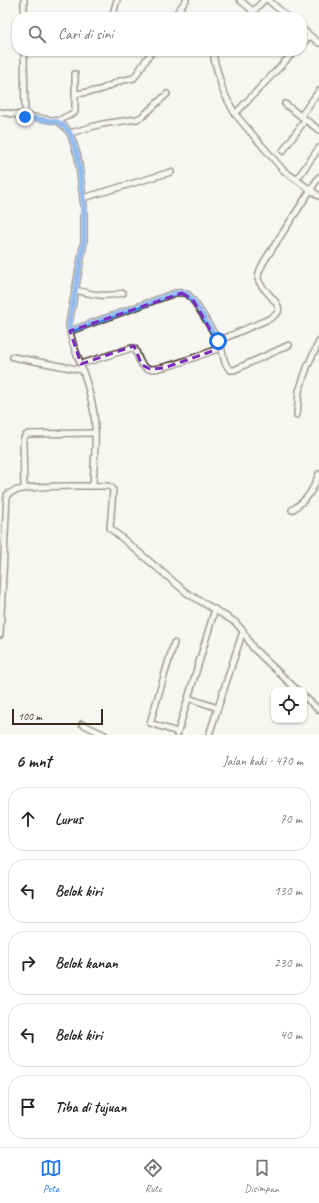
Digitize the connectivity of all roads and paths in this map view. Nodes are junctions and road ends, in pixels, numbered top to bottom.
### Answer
1 (24, 0) edge
2 (117, 0) edge
3 (186, 0) edge
4 (240, 0) edge
5 (264, 0) edge
6 (268, 0) edge
7 (253, 11) joint
8 (24, 12) edge
9 (113, 12) edge
10 (178, 12) edge
11 (282, 12) edge
12 (307, 33) edge
13 (310, 36) junction
14 (307, 39) edge
15 (319, 43) edge
16 (24, 56) edge
17 (149, 56) edge
18 (214, 56) edge
19 (290, 56) edge
20 (75, 74) dead end
21 (319, 91) edge
22 (76, 94) junction
23 (167, 94) dead end
24 (285, 104) dead end
25 (0, 112) edge
26 (235, 114) junction
27 (25, 117) junction
28 (303, 118) junction
29 (58, 122) junction
30 (319, 130) edge
31 (70, 133) junction
32 (319, 148) edge
33 (282, 151) dead end
34 (171, 172) dead end
35 (299, 176) dead end
36 (319, 177) edge
37 (310, 190) junction
38 (319, 196) edge
39 (83, 198) junction
40 (75, 290) junction
41 (122, 293) dead end
42 (70, 331) junction
43 (218, 341) junction
44 (319, 342) edge
45 (289, 344) dead end
46 (221, 348) junction
47 (13, 357) dead end
48 (81, 367) junction
49 (297, 415) dead end
50 (94, 433) junction
51 (319, 474) edge
52 (93, 486) junction
53 (24, 488) junction
54 (292, 510) dead end
55 (215, 609) junction
56 (243, 631) junction
57 (0, 634) edge
58 (174, 643) dead end
59 (295, 687) edge
60 (188, 698) junction
61 (307, 699) edge
62 (218, 708) junction
63 (319, 710) edge
64 (82, 724) dead end
65 (177, 734) edge
66 (105, 735) edge
67 (209, 735) edge

1 - 8 street
2 - 9 street
3 - 10 street
4 - 7 street
5 - 7 street
6 - 11 street
12 - 13 street
13 - 14 street
13 - 15 street
16 - 27 street
17 - 22 street
18 - 26 street
19 - 26 street
20 - 22 street
21 - 28 street
22 - 29 street
23 - 31 street
24 - 28 street
25 - 27 street
26 - 37 street
27 - 29 street
28 - 30 street
28 - 33 street
29 - 31 street
31 - 39 street
32 - 35 street
34 - 39 street
36 - 37 street
37 - 38 street
37 - 43 street
39 - 40 street
40 - 41 street
40 - 42 street
42 - 43 street
42 - 48 street
43 - 46 street
44 - 49 street
45 - 46 street
46 - 48 street
47 - 48 street
48 - 50 street
50 - 52 street
50 - 53 street
51 - 54 street
52 - 53 street
52 - 55 street
53 - 57 street
55 - 56 street
55 - 60 street
56 - 59 street
56 - 62 street
58 - 65 street
60 - 62 street
60 - 65 street
61 - 63 street
62 - 67 street
64 - 66 street

